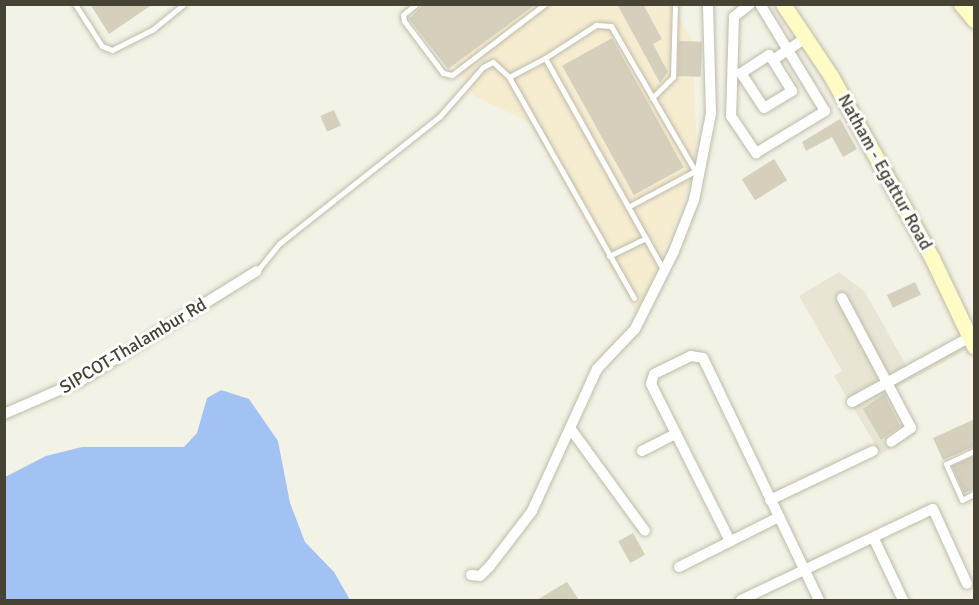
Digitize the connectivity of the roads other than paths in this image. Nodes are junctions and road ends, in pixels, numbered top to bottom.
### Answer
1 (75, 4) edge
2 (184, 4) edge
3 (402, 4) edge
4 (416, 4) edge
5 (545, 4) edge
6 (675, 4) edge
7 (708, 4) edge
8 (750, 4) edge
9 (760, 4) edge
10 (783, 4) edge
11 (961, 4) edge
12 (407, 11) junction
13 (975, 20) edge
14 (806, 38) junction
15 (790, 48) junction
16 (545, 58) junction
17 (773, 60) junction
18 (509, 77) junction
19 (652, 98) junction
20 (628, 207) junction
21 (646, 238) junction
22 (609, 256) junction
23 (257, 272) joint
24 (664, 272) junction
25 (634, 298) dead end
26 (842, 298) dead end
27 (972, 335) edge
28 (888, 383) junction
29 (852, 402) dead end
30 (4, 414) edge
31 (570, 428) junction
32 (676, 434) junction
33 (891, 442) dead end
34 (873, 451) dead end
35 (975, 451) edge
36 (642, 452) dead end
37 (975, 494) edge
38 (770, 500) junction
39 (779, 517) junction
40 (645, 531) dead end
41 (874, 539) junction
42 (730, 541) junction
43 (679, 567) dead end
44 (805, 570) junction
45 (471, 575) dead end
46 (967, 585) dead end
47 (741, 600) edge
48 (819, 600) edge
49 (903, 600) edge

1 - 2 lane
3 - 12 lane
4 - 12 lane
5 - 12 lane
6 - 19 lane
7 - 24 street
8 - 15 street
9 - 15 street
10 - 14 street, Natham - Egattur Road
11 - 13 street
14 - 15 street
14 - 27 street, Natham - Egattur Road
15 - 17 street
16 - 18 lane
16 - 19 lane
16 - 20 lane
17 - 17 street
18 - 22 lane
18 - 23 lane
19 - 20 lane
20 - 21 lane
21 - 22 lane
21 - 24 lane
22 - 25 lane
23 - 30 street, SIPCOT-Thalambur Rd
24 - 31 street
26 - 28 street
27 - 28 street
28 - 29 street
28 - 33 street
31 - 40 street
31 - 45 street
32 - 36 street
32 - 38 street
32 - 42 street
34 - 38 street
35 - 37 lane
38 - 39 street
39 - 42 street
39 - 44 street
41 - 44 street
41 - 46 street
41 - 49 street
42 - 43 street
44 - 47 street
44 - 48 street

